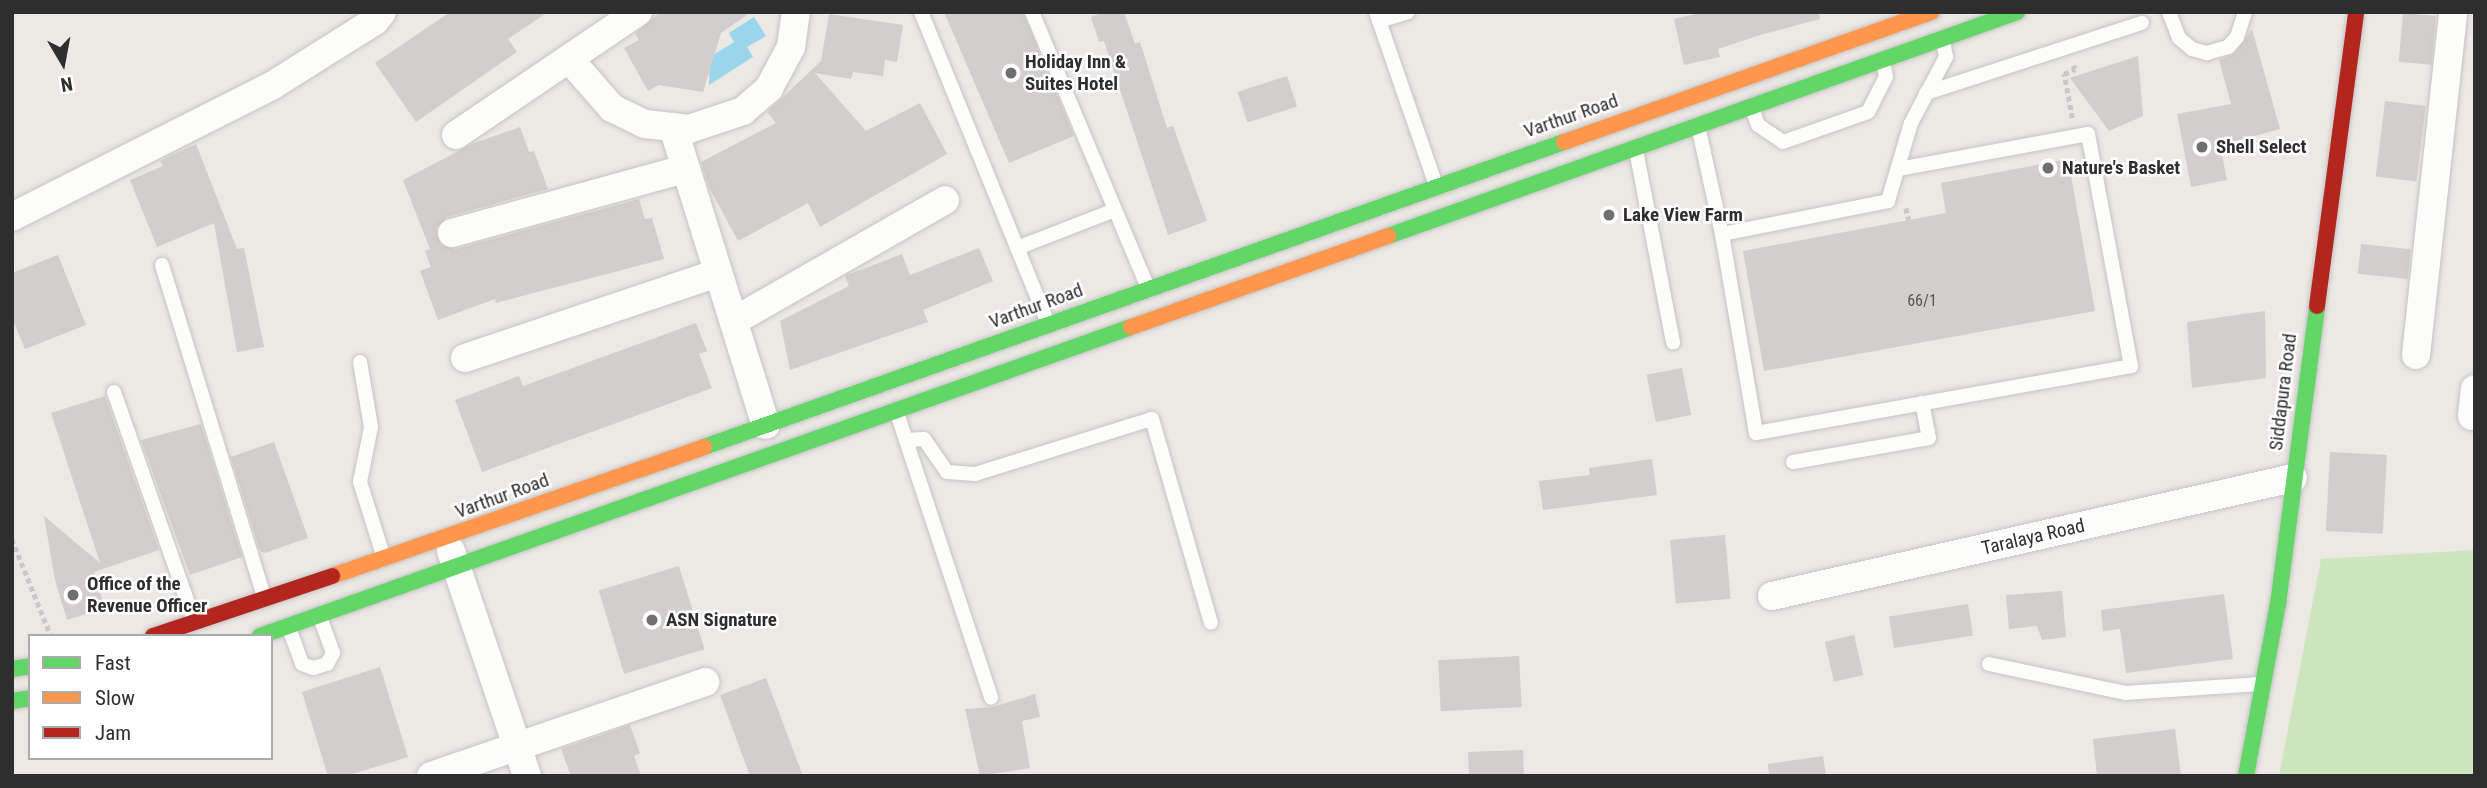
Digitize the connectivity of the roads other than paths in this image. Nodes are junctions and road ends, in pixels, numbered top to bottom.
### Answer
1 (638, 12) edge
2 (796, 12) edge
3 (921, 12) edge
4 (1031, 12) edge
5 (1408, 12) edge
6 (1932, 12) edge
7 (2169, 12) edge
8 (2245, 12) edge
9 (2356, 12) edge
10 (2453, 12) edge
11 (383, 13) edge
12 (2014, 13) edge
13 (1378, 17) edge
14 (2142, 23) dead end
15 (1943, 40) junction
16 (570, 60) junction
17 (1883, 60) junction
18 (1926, 93) junction
19 (1751, 107) junction
20 (1698, 125) junction
21 (673, 127) junction
22 (456, 135) dead end
23 (1636, 149) junction
24 (685, 169) junction
25 (1899, 169) junction
26 (1436, 185) junction
27 (945, 200) dead end
28 (1115, 210) junction
29 (12, 217) edge
30 (452, 233) dead end
31 (1722, 234) junction
32 (1017, 248) junction
33 (162, 265) dead end
34 (717, 274) junction
35 (1148, 289) junction
36 (734, 321) junction
37 (1048, 324) junction
38 (1673, 342) dead end
39 (2416, 355) dead end
40 (465, 358) dead end
41 (360, 362) dead end
42 (114, 391) dead end
43 (1922, 403) junction
44 (896, 408) junction
45 (766, 425) junction
46 (906, 440) junction
47 (1793, 462) dead end
48 (2293, 478) junction
49 (447, 538) junction
50 (385, 560) junction
51 (456, 567) junction
52 (1772, 596) dead end
53 (264, 598) junction
54 (319, 617) junction
55 (194, 621) junction
56 (1211, 622) dead end
57 (288, 627) junction
58 (158, 634) edge
59 (266, 634) edge
60 (1989, 664) dead end
61 (705, 681) dead end
62 (2263, 684) junction
63 (990, 698) dead end
64 (516, 746) junction
65 (431, 776) edge
66 (527, 776) edge
67 (2246, 776) edge

1 - 16 street
2 - 21 street
3 - 32 lane
4 - 28 lane
5 - 13 lane
6 - 26 main road, Varthur Road
7 - 8 lane
9 - 48 main road, Siddapura Road
10 - 39 street
11 - 29 street
12 - 15 main road
13 - 26 lane
14 - 18 lane
15 - 17 main road
15 - 18 lane
16 - 21 street
16 - 22 street
17 - 19 main road
17 - 19 lane
18 - 25 lane
19 - 20 main road
20 - 23 main road
20 - 31 lane
21 - 24 street
23 - 38 lane
23 - 44 main road
24 - 30 street
24 - 34 street
25 - 31 lane
25 - 43 lane
26 - 35 main road, Varthur Road
27 - 36 street
28 - 32 lane
28 - 35 lane
31 - 43 lane
32 - 37 lane
33 - 53 lane
34 - 36 street
34 - 40 street
35 - 37 main road, Varthur Road
36 - 45 street
37 - 45 main road, Varthur Road
41 - 50 lane
42 - 55 lane
43 - 47 lane
44 - 46 lane
44 - 51 main road
45 - 49 main road, Varthur Road
46 - 56 lane
46 - 63 lane
48 - 52 street, Taralaya Road
48 - 62 main road, Siddapura Road
49 - 50 main road, Varthur Road
49 - 51 street
50 - 53 main road, Varthur Road
51 - 54 main road
51 - 64 street
53 - 55 main road, Varthur Road
54 - 57 main road
54 - 57 lane
55 - 58 main road, Varthur Road
57 - 59 main road
60 - 62 lane
61 - 64 street
62 - 67 main road, Siddapura Road
64 - 65 street
64 - 66 street

